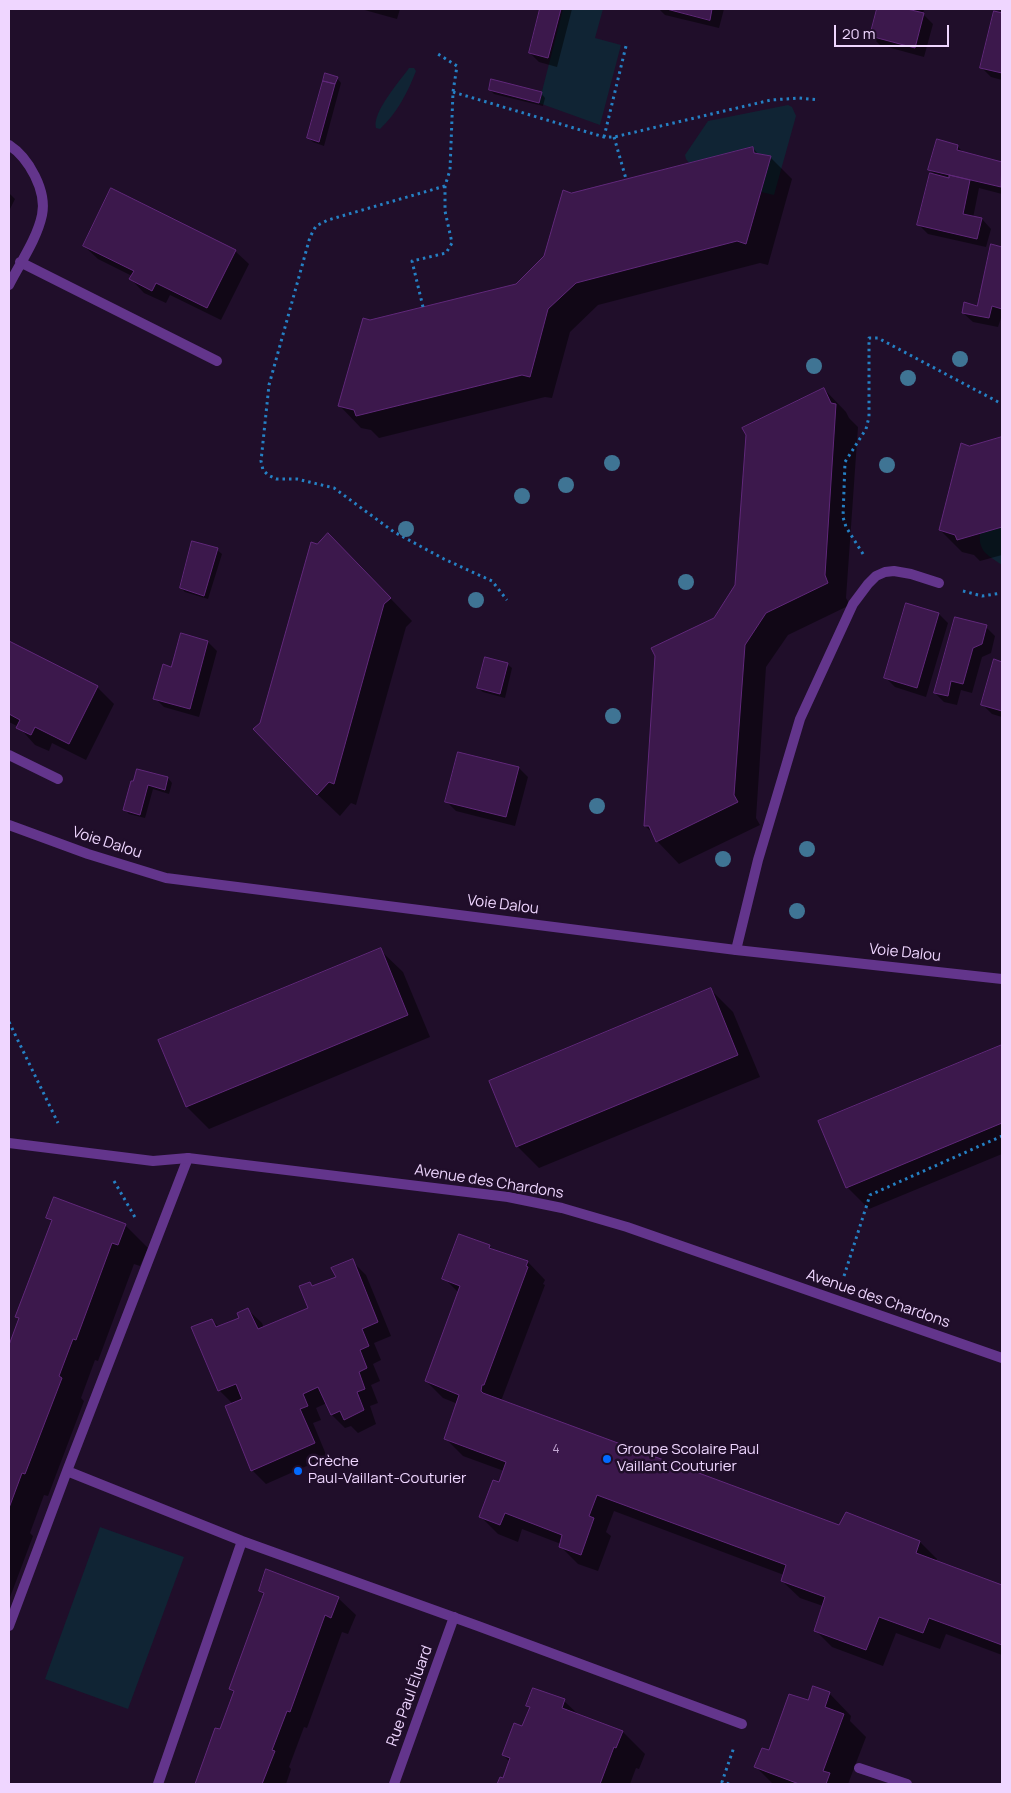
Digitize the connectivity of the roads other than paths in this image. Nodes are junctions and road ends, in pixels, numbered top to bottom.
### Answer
1 (9, 145) edge
2 (20, 262) junction
3 (9, 285) edge
4 (217, 361) dead end
5 (939, 583) road end
6 (9, 755) edge
7 (58, 780) dead end
8 (9, 825) edge
9 (736, 950) junction
10 (1002, 979) edge
11 (9, 1143) edge
12 (188, 1158) junction
13 (1002, 1358) edge
14 (67, 1471) junction
15 (242, 1541) junction
16 (454, 1617) junction
17 (9, 1626) edge
18 (742, 1724) road end
19 (859, 1768) dead end
20 (158, 1784) edge
21 (394, 1784) edge
22 (907, 1784) edge

1 - 2 street
2 - 3 street
2 - 4 street
5 - 9 street
6 - 7 street
8 - 9 street, Voie Dalou
9 - 10 street, Voie Dalou
11 - 12 street, Avenue des Chardons
12 - 13 street, Avenue des Chardons
12 - 14 street
14 - 15 street
14 - 17 street
15 - 16 street
15 - 20 street
16 - 18 street
16 - 21 street, Rue Paul Éluard
19 - 22 street

